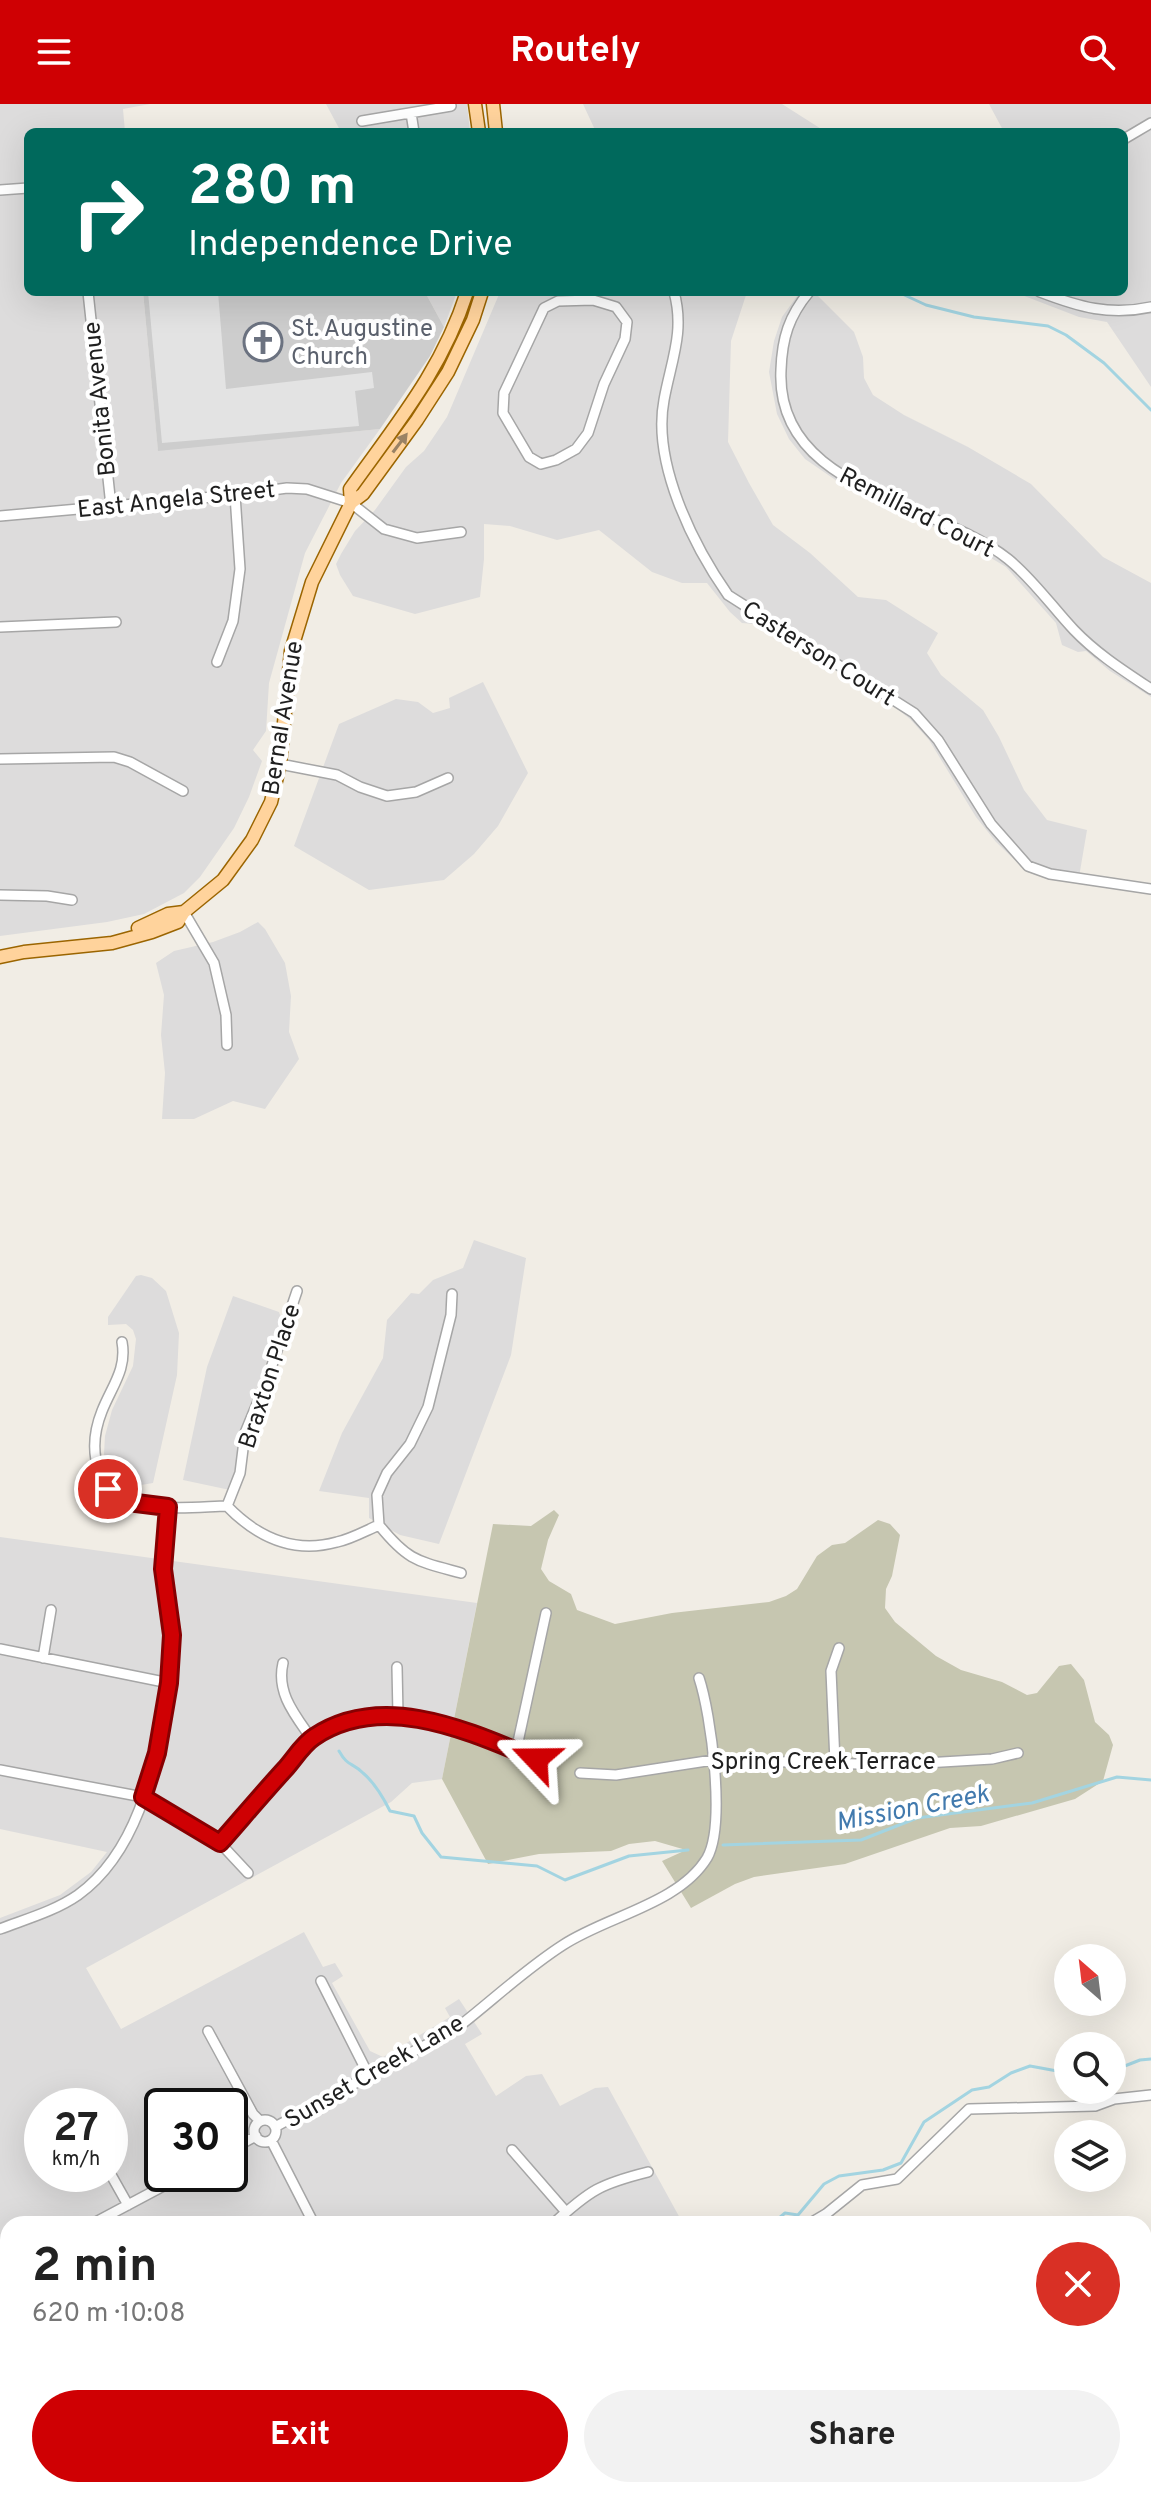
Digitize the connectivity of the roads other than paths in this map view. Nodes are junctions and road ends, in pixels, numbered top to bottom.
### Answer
1 (475, 104) edge
2 (493, 104) edge
3 (451, 106) edge
4 (411, 113) junction
5 (362, 121) dead end
6 (1151, 123) edge
7 (413, 128) edge
8 (478, 128) edge
9 (496, 128) edge
10 (1128, 137) edge
11 (24, 188) edge
12 (0, 190) edge
13 (88, 296) edge
14 (466, 296) edge
15 (481, 296) edge
16 (593, 296) edge
17 (675, 296) edge
18 (806, 296) edge
19 (1050, 296) edge
20 (1151, 307) edge
21 (235, 495) junction
22 (351, 503) junction
23 (111, 506) junction
24 (0, 516) edge
25 (461, 532) dead end
26 (116, 622) dead end
27 (0, 627) edge
28 (217, 662) dead end
29 (1151, 689) edge
30 (0, 759) edge
31 (280, 764) junction
32 (448, 778) dead end
33 (183, 791) dead end
34 (1151, 889) edge
35 (0, 895) edge
36 (72, 900) dead end
37 (184, 912) junction
38 (0, 949) edge
39 (0, 957) edge
40 (227, 1045) dead end
41 (297, 1291) dead end
42 (452, 1294) dead end
43 (122, 1342) dead end
44 (227, 1506) junction
45 (168, 1507) junction
46 (379, 1525) junction
47 (461, 1573) dead end
48 (51, 1610) dead end
49 (546, 1613) dead end
50 (839, 1648) dead end
51 (0, 1649) edge
52 (43, 1658) junction
53 (283, 1663) dead end
54 (397, 1667) dead end
55 (699, 1678) dead end
56 (169, 1683) junction
57 (398, 1715) junction
58 (311, 1738) junction
59 (516, 1751) junction
60 (1018, 1753) dead end
61 (536, 1759) dead end
62 (713, 1760) junction
63 (835, 1762) junction
64 (0, 1770) edge
65 (580, 1773) dead end
66 (143, 1797) junction
67 (220, 1843) junction
68 (248, 1873) dead end
69 (0, 1929) edge
70 (321, 1981) dead end
71 (208, 2031) dead end
72 (369, 2076) junction
73 (1151, 2095) edge
74 (260, 2121) junction
75 (275, 2127) junction
76 (256, 2136) junction
77 (248, 2140) edge
78 (271, 2140) junction
79 (512, 2150) dead end
80 (648, 2172) dead end
81 (121, 2192) edge
82 (152, 2192) edge
83 (128, 2205) junction
84 (566, 2212) junction
85 (107, 2216) edge
86 (310, 2216) edge
87 (562, 2216) edge
88 (823, 2216) edge

1 - 8 main road
2 - 9 main road
3 - 4 street
4 - 5 street
4 - 7 street
6 - 10 street
11 - 12 street
13 - 23 street, Bonita Avenue
14 - 22 main road, Bernal Avenue
22 -> 15 main road, Bernal Avenue
16 - 16 street
17 - 34 street, Casterson Court
18 - 29 street, Remillard Court
19 - 20 street
21 - 22 street, East Angela Street
21 - 23 street, East Angela Street
21 - 28 street
22 - 25 street
22 - 31 main road, Bernal Avenue
23 - 24 street, East Angela Street
26 - 27 street
30 - 33 street
31 - 32 street
31 - 37 main road, Bernal Avenue
35 - 36 street
37 - 38 main road, Bernal Avenue
37 - 39 main road, Bernal Avenue
37 - 40 street
41 - 44 street, Braxton Place
42 - 46 street
43 - 45 street
44 - 45 street
44 - 46 street
45 - 56 street
46 - 47 street
48 - 52 street
49 - 59 street
50 - 63 street
51 - 52 street
52 - 56 street
53 - 58 street
54 - 57 street
55 - 62 street, Sunset Creek Lane
56 - 66 street
57 - 58 street
57 - 59 street
58 - 67 street
59 - 61 street
60 - 63 street, Spring Creek Terrace
62 - 63 street, Spring Creek Terrace
62 - 65 street, Spring Creek Terrace
62 - 72 street, Sunset Creek Lane
64 - 66 street
66 - 67 street
66 - 69 street
67 - 68 street
70 - 72 street
71 - 74 street
72 - 75 street, Sunset Creek Lane
73 - 88 street
74 - 75 street
74 - 76 street
75 - 78 street
76 - 77 street, Sunset Creek Lane
76 - 78 street
78 - 86 street
79 - 84 street
80 - 84 street
81 - 83 street
82 - 83 street
83 - 85 street
84 - 87 street

